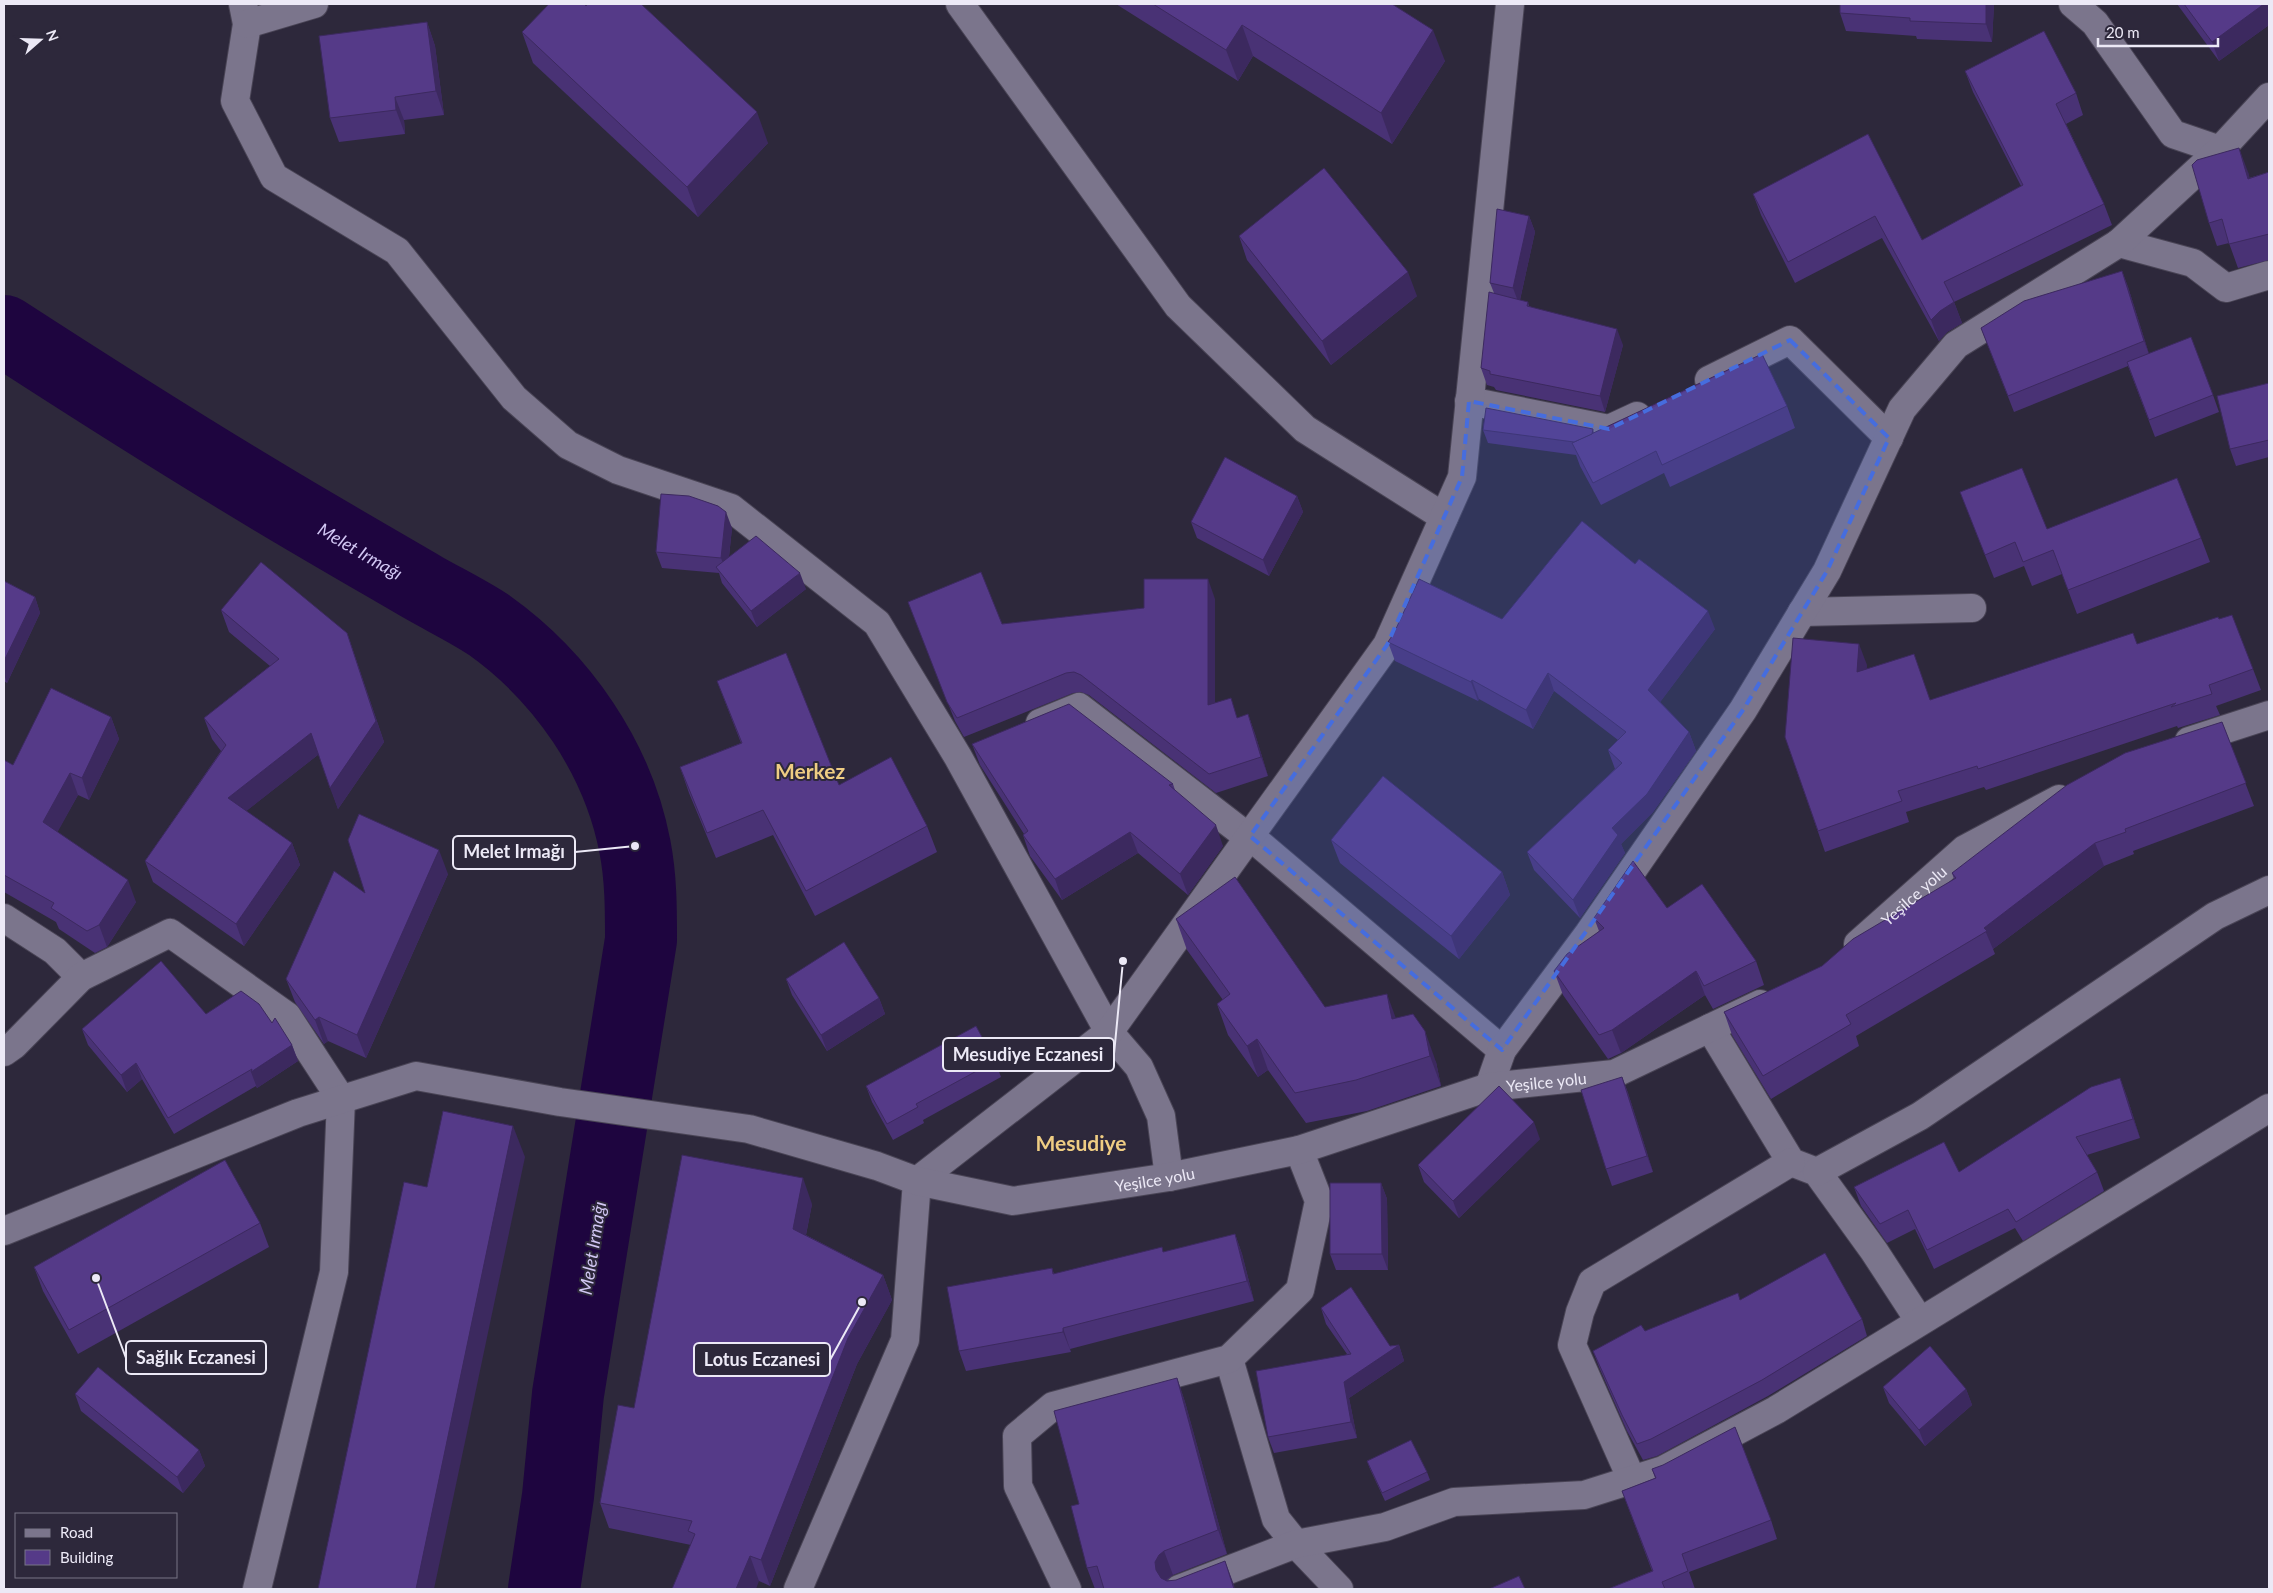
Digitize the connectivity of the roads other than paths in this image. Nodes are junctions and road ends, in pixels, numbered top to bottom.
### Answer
1 (314, 4) edge
2 (960, 4) edge
3 (1510, 4) edge
4 (2072, 4) edge
5 (245, 14) edge
6 (2269, 97) edge
7 (2220, 150) junction
8 (2119, 243) junction
9 (2269, 275) edge
10 (1687, 391) edge
11 (1469, 402) junction
12 (1661, 404) edge
13 (1889, 438) junction
14 (1444, 516) junction
15 (1972, 608) dead end
16 (1802, 612) junction
17 (2269, 715) edge
18 (1018, 732) edge
19 (984, 746) edge
20 (2165, 749) edge
21 (958, 757) junction
22 (2084, 784) edge
23 (1250, 836) junction
24 (2269, 890) edge
25 (4, 918) edge
26 (1838, 961) edge
27 (81, 977) junction
28 (1780, 995) edge
29 (1710, 1028) junction
30 (1109, 1032) junction
31 (1502, 1050) junction
32 (4, 1052) edge
33 (1489, 1087) junction
34 (341, 1100) junction
35 (2269, 1108) edge
36 (1299, 1150) junction
37 (1791, 1162) junction
38 (1817, 1172) junction
39 (1169, 1177) junction
40 (917, 1181) junction
41 (4, 1232) edge
42 (1919, 1320) junction
43 (1229, 1359) junction
44 (1632, 1480) junction
45 (1348, 1534) junction
46 (1296, 1544) junction
47 (1329, 1585) edge
48 (257, 1589) edge
49 (798, 1589) edge
50 (1067, 1589) edge
51 (1179, 1589) edge

1 - 5 street
2 - 14 street
3 - 11 street
4 - 7 street
5 - 21 street
6 - 7 street
7 - 8 street
8 - 9 street
8 - 13 street
10 - 13 street
11 - 12 street
11 - 14 street
13 - 16 street
14 - 23 street
15 - 16 street
16 - 31 street
17 - 20 street
18 - 23 street
19 - 21 street
21 - 30 street
22 - 26 street, Yeşilce yolu
23 - 30 street
23 - 31 street
24 - 38 street
25 - 27 street
27 - 32 street
27 - 34 street
28 - 29 street, Yeşilce yolu
29 - 33 street, Yeşilce yolu
29 - 37 street
30 - 39 street
30 - 40 street
31 - 33 street
33 - 36 street, Yeşilce yolu
34 - 40 street, Yeşilce yolu
34 - 41 street, Yeşilce yolu
34 - 48 street
35 - 42 street
36 - 39 street, Yeşilce yolu
36 - 43 street
37 - 38 street
37 - 44 street
38 - 42 street
39 - 40 street, Yeşilce yolu
40 - 49 street
42 - 44 street
43 - 46 street
43 - 50 street
44 - 45 street
45 - 46 street
45 - 47 street
46 - 47 street
46 - 51 street

